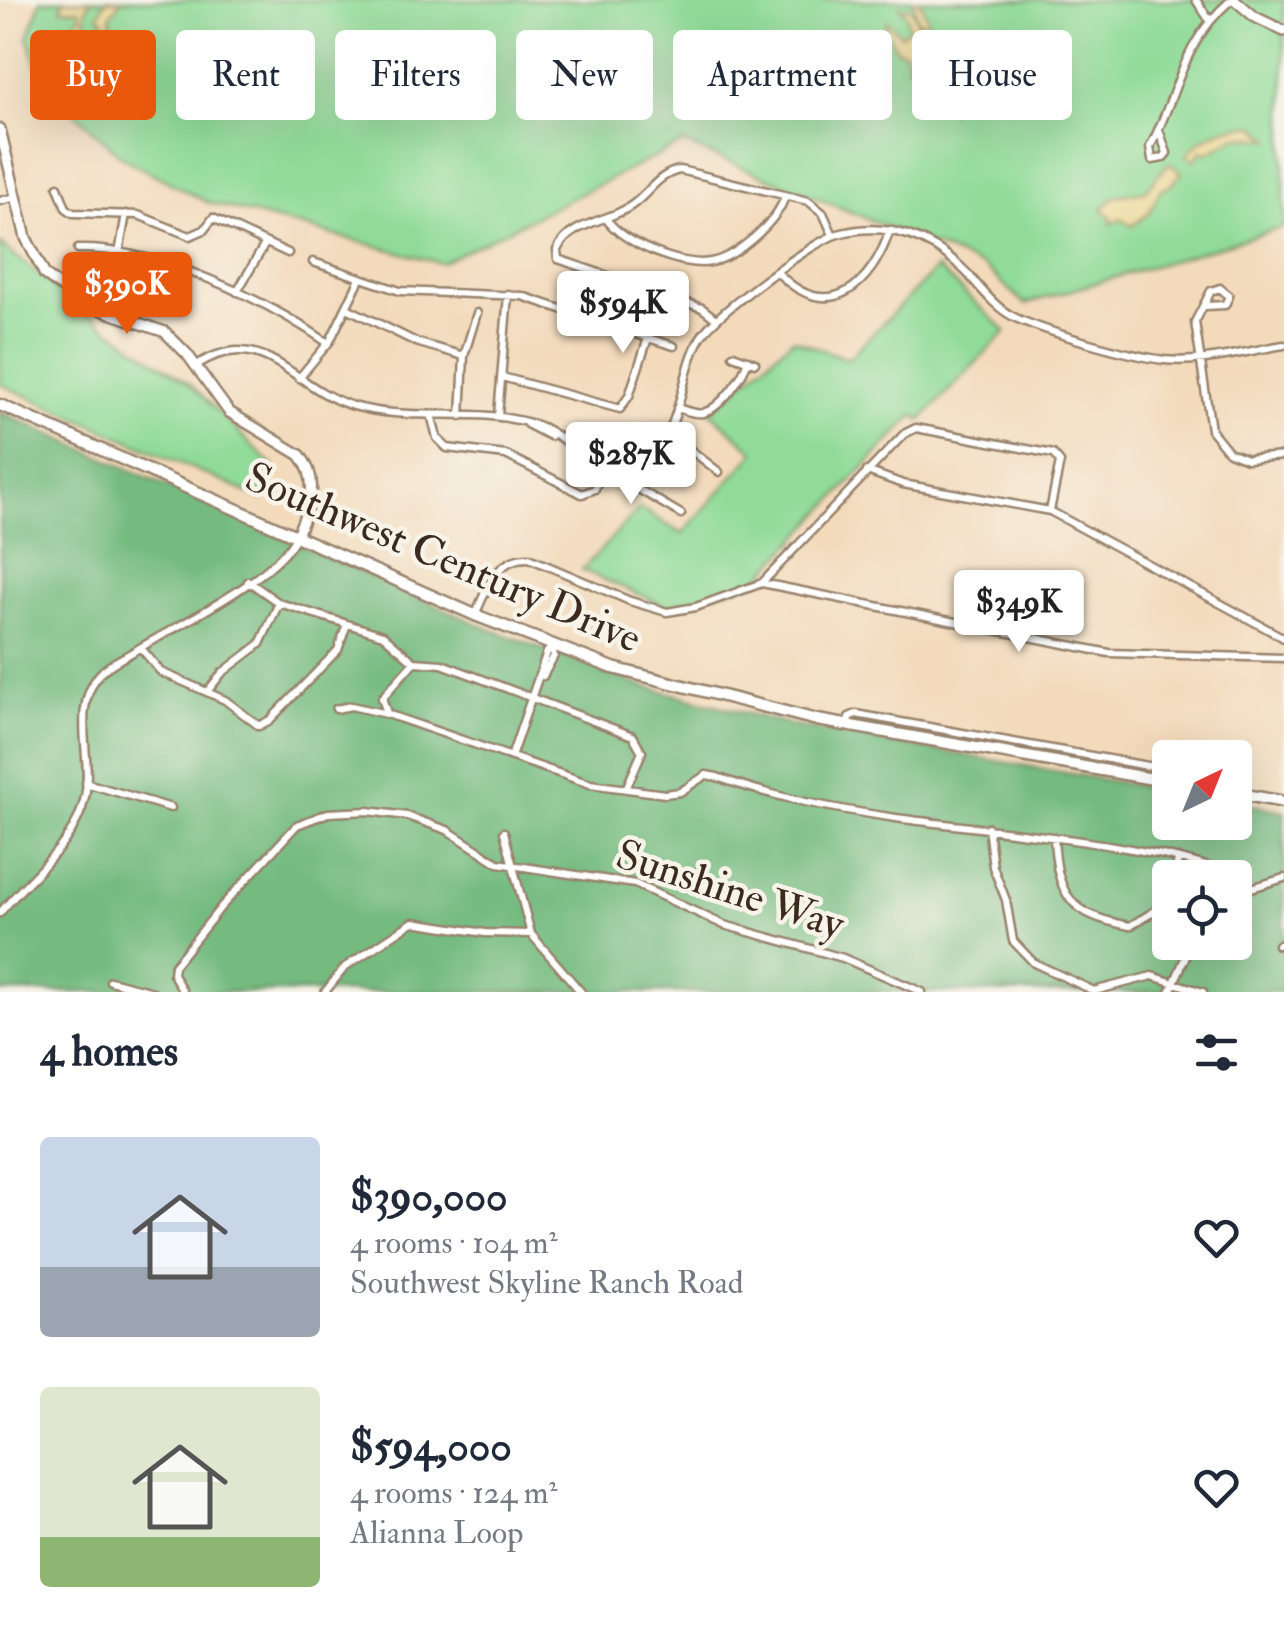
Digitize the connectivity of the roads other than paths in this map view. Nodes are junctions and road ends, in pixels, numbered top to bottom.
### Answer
1 (1196, 0) edge
2 (1233, 0) edge
3 (1210, 21) junction
4 (1284, 31) edge
5 (0, 129) edge
6 (1159, 130) dead end
7 (58, 187) dead end
8 (786, 196) junction
9 (16, 197) junction
10 (0, 200) edge
11 (126, 214) junction
12 (606, 218) junction
13 (890, 230) junction
14 (833, 235) junction
15 (265, 244) junction
16 (78, 249) dead end
17 (120, 250) junction
18 (288, 253) dead end
19 (313, 262) dead end
20 (778, 272) junction
21 (115, 276) dead end
22 (359, 280) junction
23 (237, 292) junction
24 (508, 294) junction
25 (1206, 306) dead end
26 (347, 308) junction
27 (477, 313) dead end
28 (716, 319) junction
29 (648, 338) junction
30 (328, 343) junction
31 (1284, 345) edge
32 (674, 346) dead end
33 (733, 355) dead end
34 (464, 356) junction
35 (1198, 358) junction
36 (195, 366) junction
37 (502, 377) junction
38 (299, 378) junction
39 (0, 405) edge
40 (677, 408) junction
41 (461, 416) junction
42 (498, 416) junction
43 (432, 418) junction
44 (670, 434) junction
45 (1284, 456) edge
46 (604, 462) junction
47 (634, 462) junction
48 (719, 472) dead end
49 (867, 472) junction
50 (1050, 511) junction
51 (681, 514) dead end
52 (297, 535) junction
53 (248, 581) junction
54 (762, 583) junction
55 (280, 603) junction
56 (475, 614) junction
57 (348, 624) junction
58 (1284, 638) edge
59 (552, 647) junction
60 (141, 648) junction
61 (1284, 658) edge
62 (414, 662) junction
63 (207, 692) junction
64 (535, 698) junction
65 (336, 710) dead end
66 (387, 714) junction
67 (848, 726) junction
68 (511, 757) junction
69 (1152, 767) edge
70 (1152, 779) edge
71 (86, 784) junction
72 (626, 789) junction
73 (1252, 797) edge
74 (1284, 802) edge
75 (171, 808) dead end
76 (988, 827) junction
77 (504, 832) dead end
78 (1054, 837) junction
79 (1173, 860) edge
80 (513, 867) junction
81 (1284, 878) edge
82 (1252, 885) edge
83 (1152, 913) edge
84 (0, 914) edge
85 (531, 934) junction
86 (1184, 960) edge
87 (1175, 980) junction
88 (110, 981) dead end
89 (153, 992) edge
90 (183, 992) edge
91 (325, 992) edge
92 (581, 992) edge
93 (922, 992) edge
94 (1170, 992) edge
95 (1204, 992) edge

1 - 3 street
2 - 3 street
2 - 4 street
3 - 6 street
5 - 9 street
7 - 11 street
8 - 12 street
8 - 12 street
8 - 14 street
9 - 10 street
9 - 36 street
11 - 15 street
11 - 17 street
12 - 28 street
13 - 14 street
13 - 20 street
13 - 35 street
14 - 20 street
15 - 18 street
15 - 23 street
16 - 17 street
17 - 21 street
17 - 23 street
19 - 22 street
20 - 28 street
22 - 24 street
22 - 26 street
23 - 30 street
24 - 29 street
24 - 37 street
25 - 35 street
26 - 30 street
26 - 34 street
27 - 34 street
28 - 40 street
29 - 32 street
29 - 37 street
30 - 38 street
31 - 35 street
33 - 40 street
34 - 41 street
35 - 45 street
36 - 38 street
36 - 52 street
37 - 42 street
38 - 43 street
39 - 52 main road, Southwest Century Drive
40 - 44 street
41 - 42 street
41 - 43 street
42 - 46 street
43 - 46 street
44 - 47 street
44 - 48 street
46 - 47 street
47 - 51 street
49 - 50 street
49 - 50 street
49 - 54 street
50 - 58 street
52 - 53 street
52 - 56 main road, Southwest Century Drive
53 - 55 street
53 - 60 street
54 - 56 street
54 - 61 street
55 - 57 street
55 - 63 street
56 - 59 main road, Southwest Century Drive
57 - 62 street
57 - 63 street
59 - 64 street
59 - 67 main road, Southwest Century Drive
60 - 63 street
60 - 71 street
62 - 64 street
62 - 66 street
64 - 68 street
64 - 72 street
65 - 66 street
66 - 68 street
67 - 69 street
67 - 70 main road, Southwest Century Drive
68 - 72 street
71 - 75 street
71 - 84 street
72 - 76 street
73 - 74 main road
76 - 78 street
76 - 87 street
77 - 80 street
78 - 79 street
78 - 83 street
80 - 85 street
80 - 90 street, Sunshine Way
80 - 93 street, Sunshine Way
81 - 82 street
85 - 91 street
85 - 92 street
86 - 87 street
87 - 94 street
87 - 95 street
88 - 89 street

